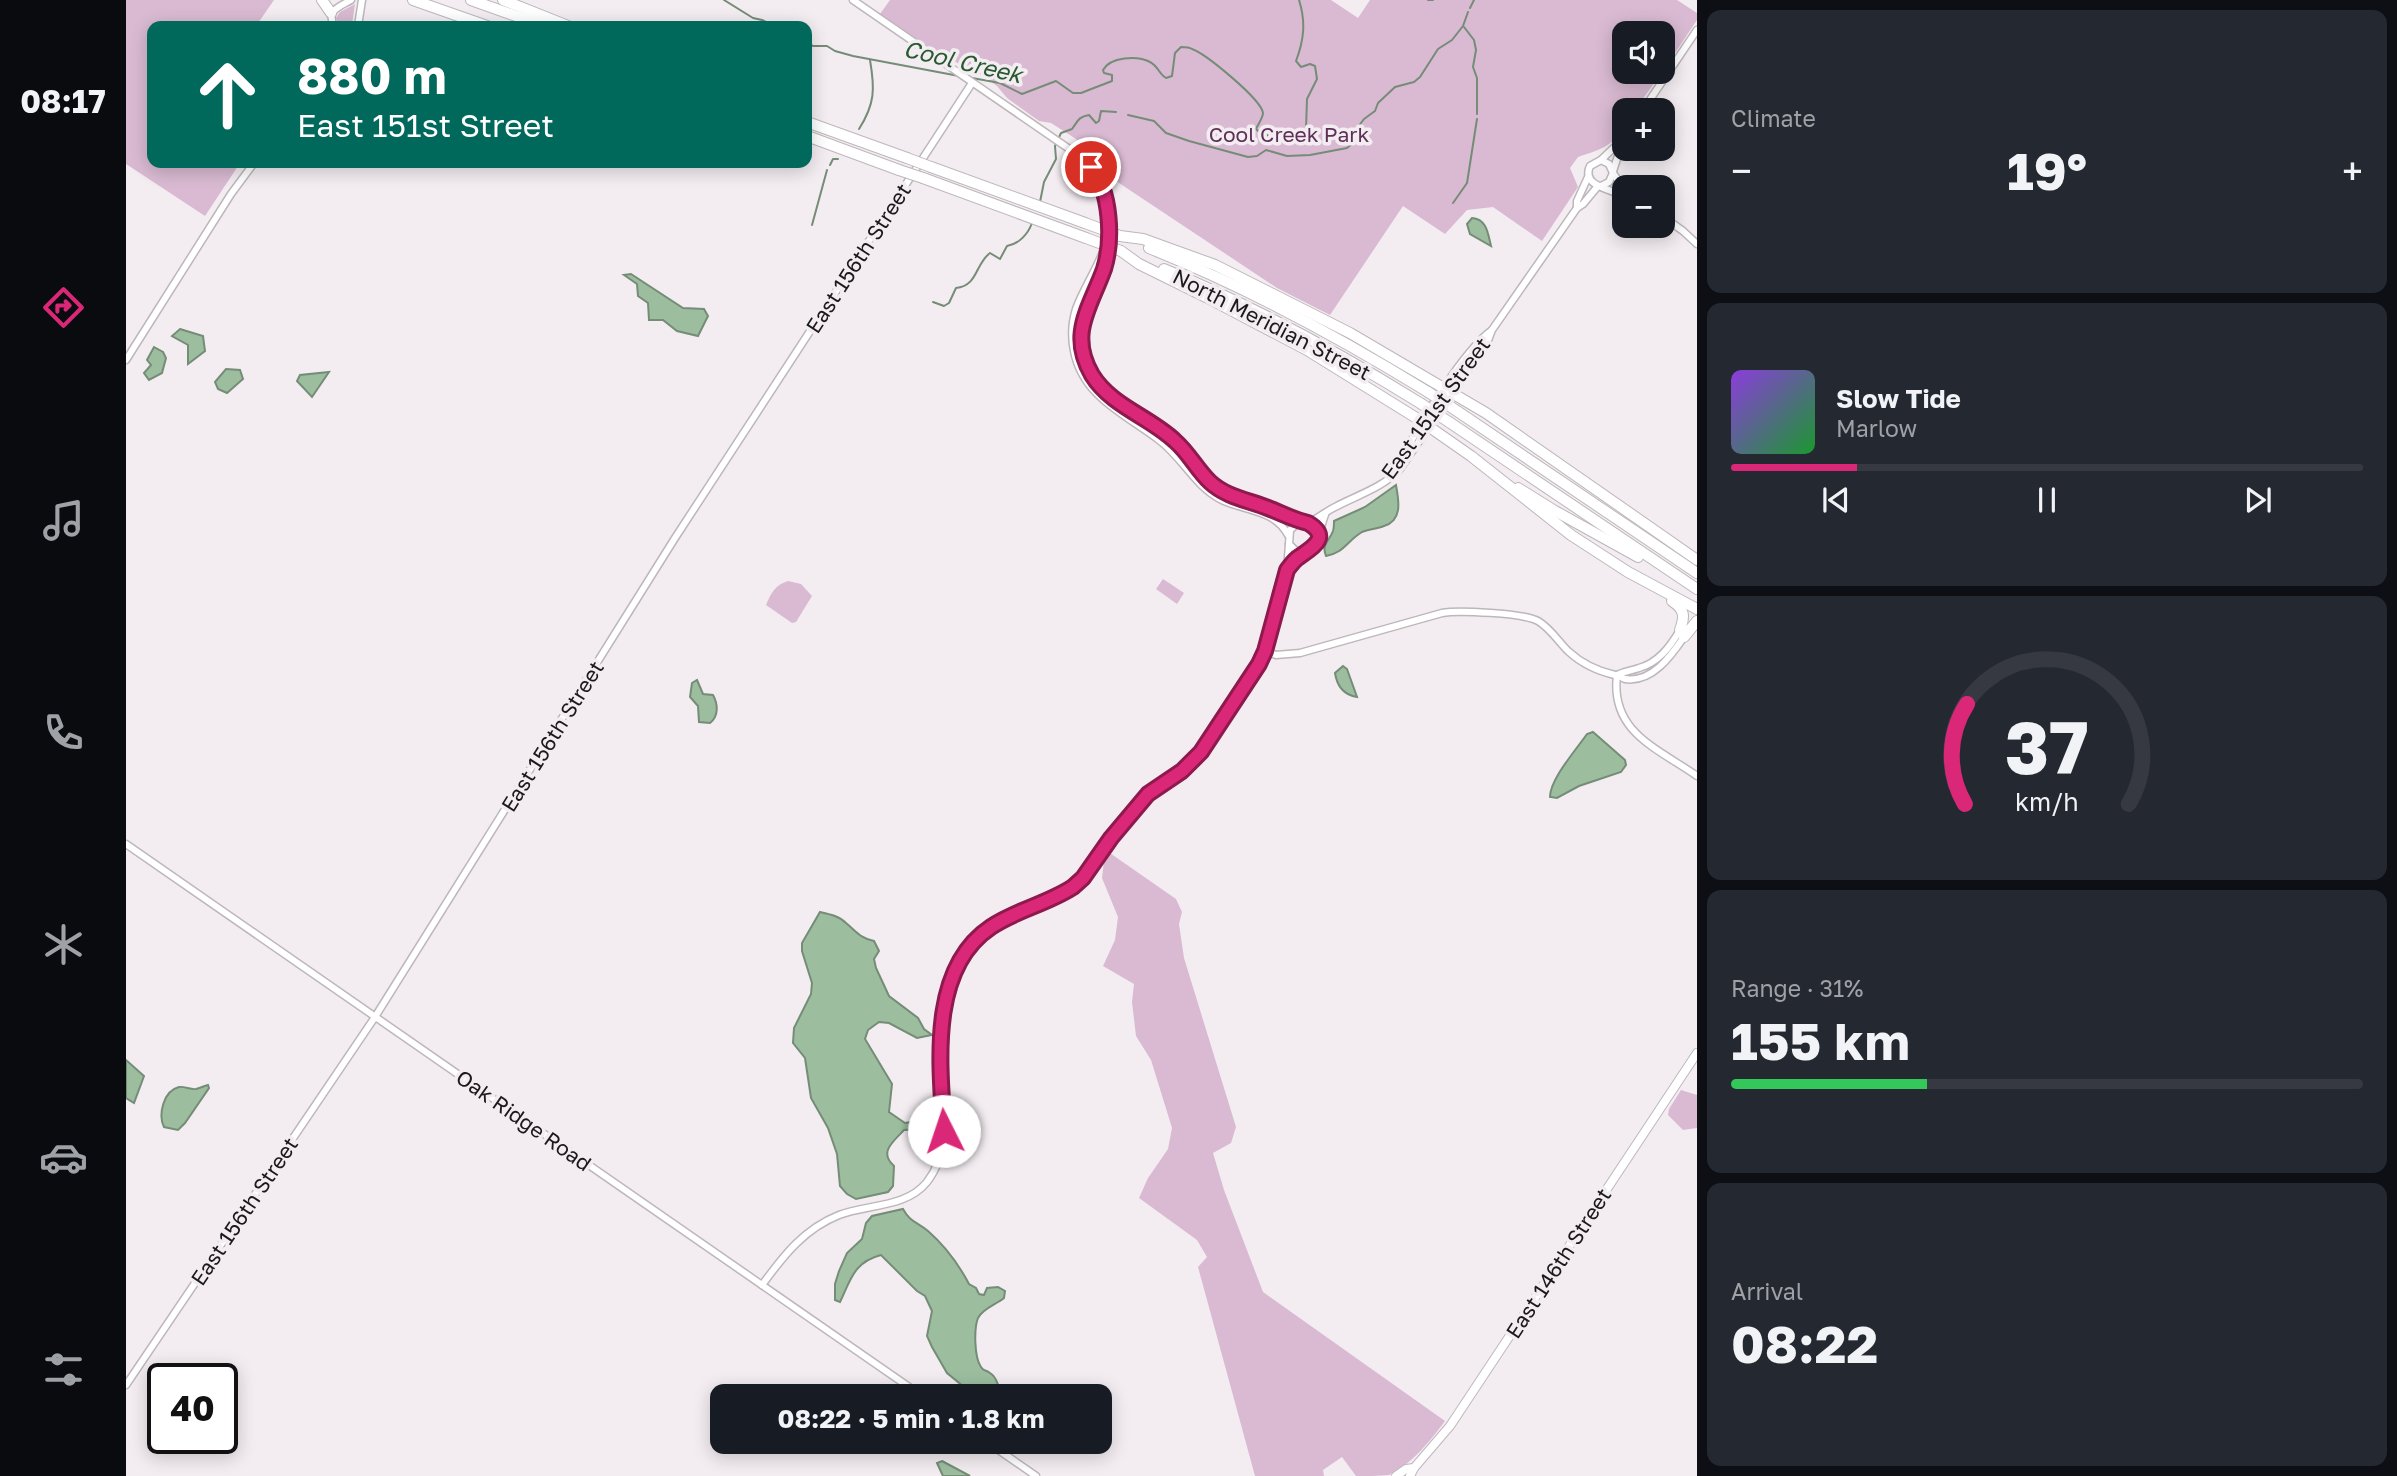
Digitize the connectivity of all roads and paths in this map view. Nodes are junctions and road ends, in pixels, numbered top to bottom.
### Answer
1 (322, 0) edge
2 (351, 0) edge
3 (362, 0) edge
4 (414, 0) edge
5 (471, 0) edge
6 (503, 0) edge
7 (853, 0) edge
8 (331, 15) junction
9 (329, 21) edge
10 (333, 21) edge
11 (359, 21) edge
12 (473, 21) edge
13 (530, 21) edge
14 (556, 21) edge
15 (1697, 30) edge
16 (970, 81) junction
17 (1651, 98) edge
18 (812, 124) edge
19 (812, 138) edge
20 (1612, 149) edge
21 (1601, 160) junction
22 (1617, 161) edge
23 (252, 168) edge
24 (1613, 172) junction
25 (1615, 175) edge
26 (1588, 177) junction
27 (1599, 186) junction
28 (1612, 191) edge
29 (1577, 208) junction
30 (1108, 223) junction
31 (1675, 224) edge
32 (1120, 236) junction
33 (1697, 244) edge
34 (1121, 251) junction
35 (126, 360) edge
36 (1450, 391) junction
37 (1426, 424) junction
38 (1471, 456) junction
39 (1608, 498) junction
40 (1325, 515) junction
41 (1305, 522) junction
42 (1318, 533) junction
43 (1288, 534) junction
44 (1289, 544) junction
45 (1306, 553) junction
46 (1697, 553) edge
47 (1697, 560) edge
48 (1287, 570) junction
49 (1697, 573) edge
50 (1643, 580) junction
51 (1697, 590) edge
52 (1697, 609) edge
53 (1697, 621) edge
54 (1682, 634) junction
55 (1265, 651) junction
56 (1617, 675) junction
57 (1697, 776) edge
58 (126, 844) edge
59 (375, 1017) junction
60 (1697, 1053) edge
61 (762, 1285) junction
62 (905, 1384) edge
63 (126, 1385) edge
64 (1004, 1454) edge
65 (1412, 1472) edge
66 (1036, 1476) edge
67 (1396, 1476) edge

1 - 8 highway
2 - 8 street
3 - 11 street
4 - 12 highway
5 - 13 highway
6 - 14 highway
7 - 16 street
8 - 9 street
8 - 10 street
15 - 17 street
16 - 30 street
16 - 59 street, East 156th Street
18 - 32 highway, North Meridian Street, bridge
19 - 34 highway, North Meridian Street, bridge
20 - 21 street
21 - 24 street
21 - 26 street
22 - 24 street
23 - 35 street
24 - 25 street
24 - 27 street
26 - 27 street
26 - 29 street, East 151st Street
27 - 28 street
27 - 29 street, East 151st Street
29 - 36 street, East 151st Street
30 - 41 street
30 - 43 street
31 - 33 street
32 - 36 highway
32 - 49 highway, North Meridian Street, bridge
34 - 37 highway
34 - 51 highway, North Meridian Street, bridge
36 - 37 street, East 151st Street
36 - 39 highway
37 - 38 highway
37 - 40 street, East 151st Street
38 - 50 highway
38 - 51 highway
39 - 46 highway
39 - 47 highway
40 - 41 street, East 151st Street
40 - 42 street
41 - 42 street
41 - 43 street
42 - 45 street
43 - 44 street
44 - 45 street
44 - 48 street
45 - 48 street
48 - 55 street
50 - 52 highway
50 - 54 highway
53 - 54 highway
54 - 56 street
55 - 56 street
55 - 61 street
56 - 57 street
58 - 59 street, Oak Ridge Road
59 - 61 street, Oak Ridge Road
59 - 63 street, East 156th Street
60 - 65 main road, East 146th Street
61 - 62 street, Oak Ridge Road
64 - 66 street
65 - 67 main road

